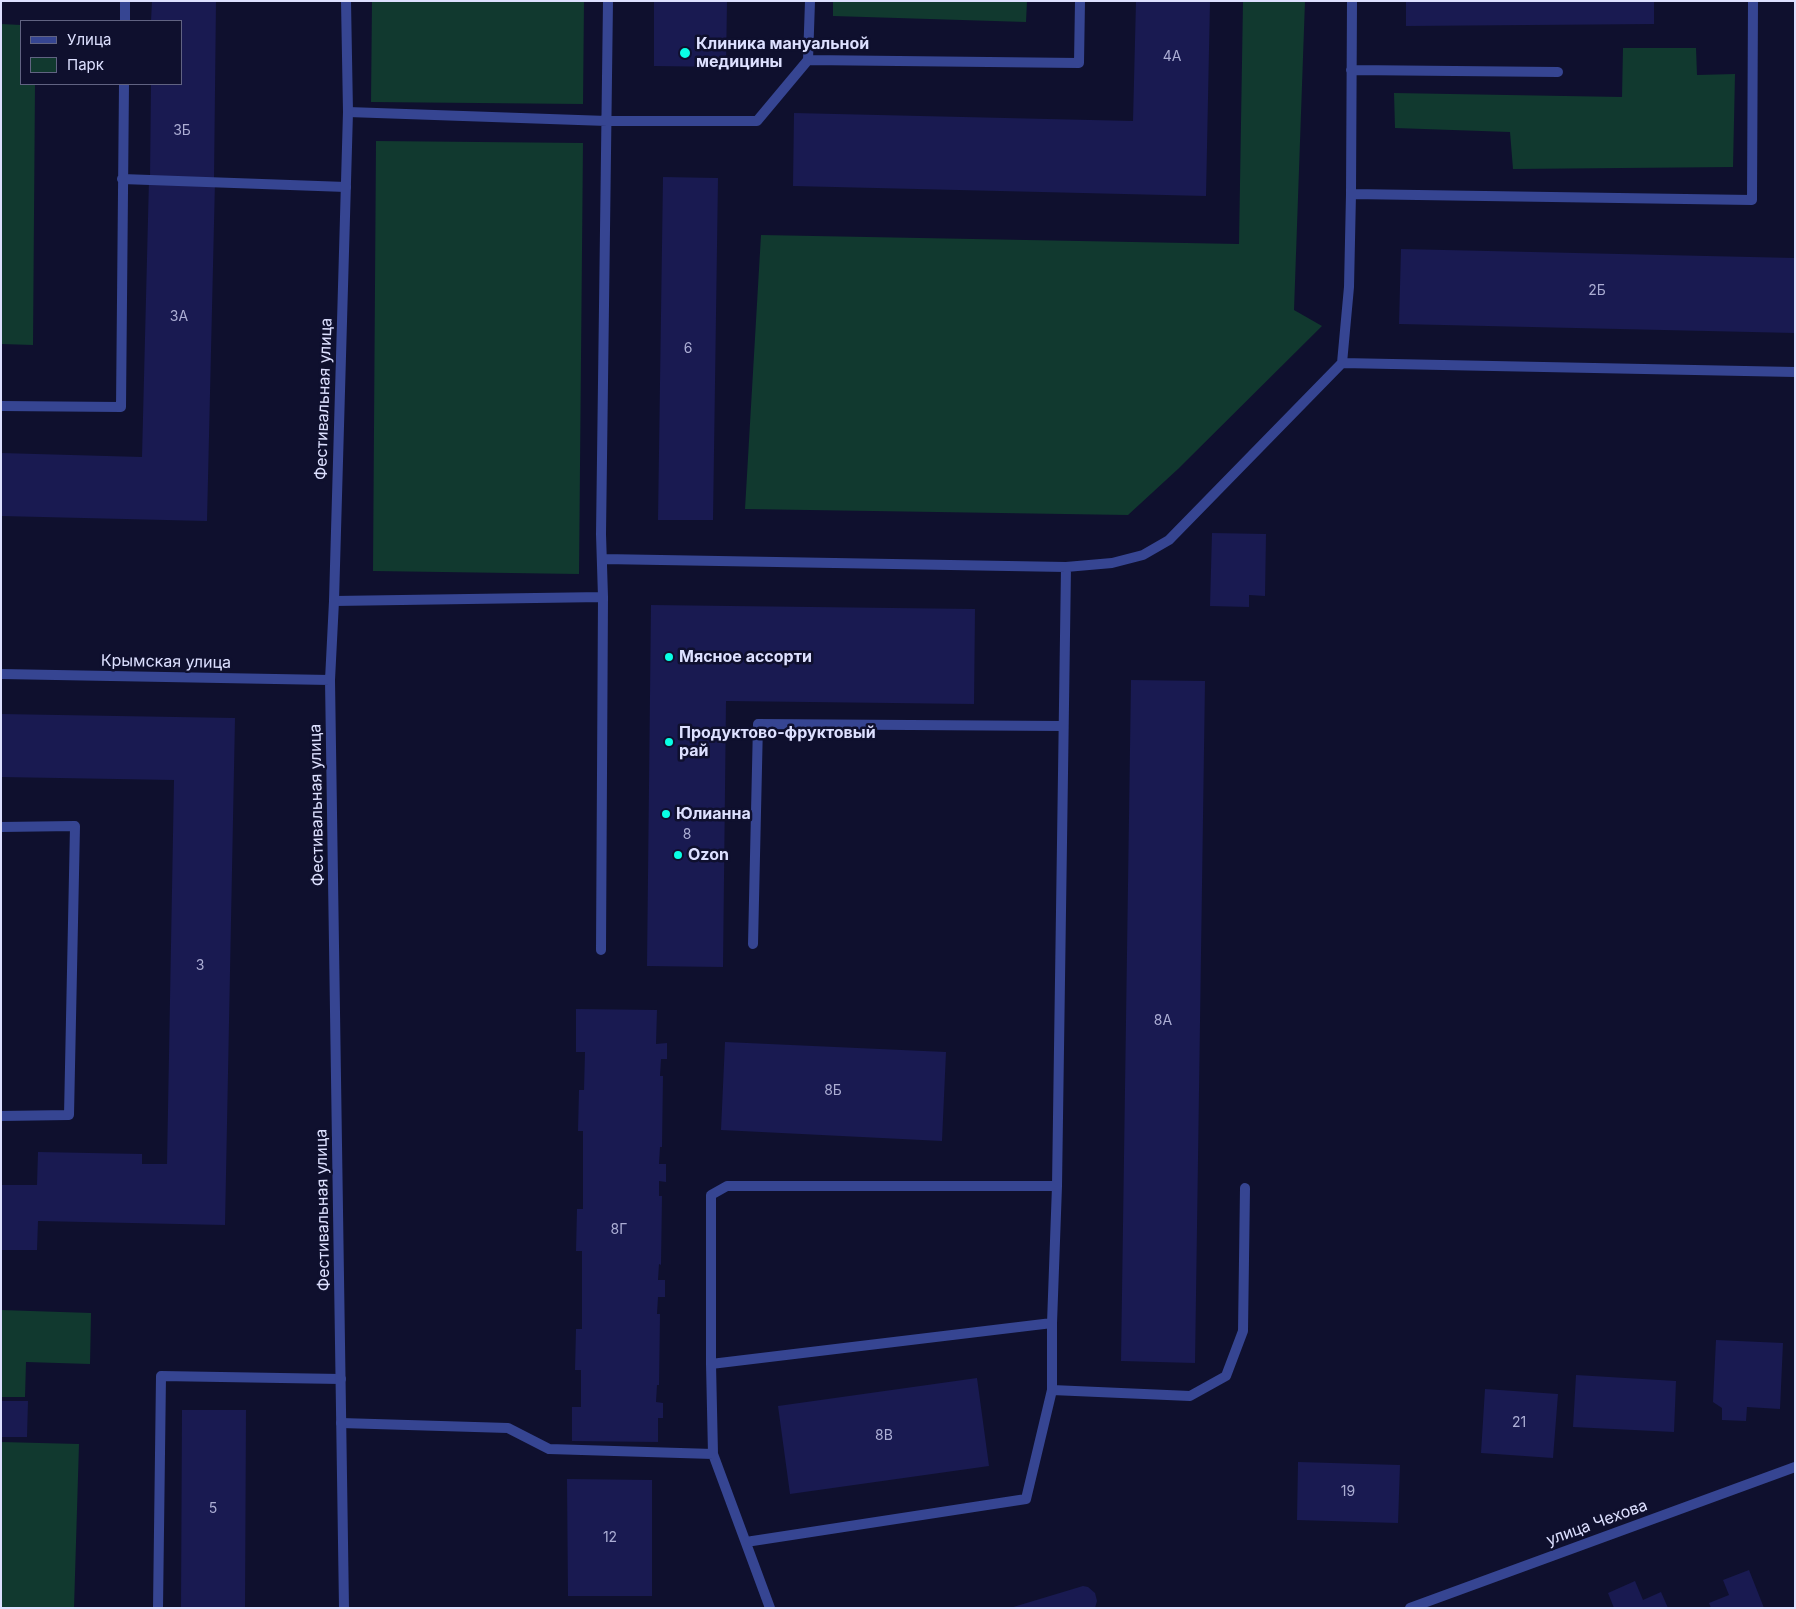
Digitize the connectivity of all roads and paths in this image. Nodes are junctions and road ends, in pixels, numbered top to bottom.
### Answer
1 (126, 1) edge
2 (346, 1) edge
3 (608, 1) edge
4 (810, 1) edge
5 (1080, 1) edge
6 (1352, 1) edge
7 (1753, 1) edge
8 (125, 20) edge
9 (808, 60) junction
10 (1351, 70) junction
11 (1558, 72) dead end
12 (124, 85) edge
13 (348, 112) junction
14 (606, 121) junction
15 (122, 179) junction
16 (346, 187) junction
17 (1351, 194) junction
18 (1342, 364) junction
19 (1795, 372) edge
20 (1, 406) edge
21 (603, 559) junction
22 (1066, 568) junction
23 (603, 597) junction
24 (334, 601) junction
25 (1, 674) edge
26 (330, 680) junction
27 (1063, 726) junction
28 (1, 827) edge
29 (753, 944) dead end
30 (601, 950) dead end
31 (1, 1116) edge
32 (1057, 1186) junction
33 (1245, 1188) dead end
34 (1052, 1323) junction
35 (711, 1364) junction
36 (341, 1379) junction
37 (1052, 1390) junction
38 (341, 1424) junction
39 (713, 1454) junction
40 (1795, 1467) edge
41 (746, 1542) junction
42 (1414, 1607) edge
43 (158, 1608) edge
44 (344, 1608) edge
45 (770, 1608) edge

1 - 8 street
2 - 13 street, Фестивальная улица
3 - 14 street
4 - 9 street
5 - 9 street
6 - 10 street
7 - 17 street
9 - 14 street
10 - 11 street
10 - 17 street
12 - 15 street
13 - 14 street
13 - 16 street, Фестивальная улица
14 - 21 street
15 - 16 street
15 - 20 street
16 - 24 street, Фестивальная улица
17 - 18 street
18 - 19 street
18 - 22 street
21 - 22 street
21 - 23 street
22 - 27 street
23 - 24 street
23 - 30 street
24 - 26 street, Фестивальная улица
25 - 26 street, Крымская улица
26 - 36 street, Фестивальная улица
27 - 29 street
27 - 32 street
28 - 31 street
32 - 34 street
32 - 35 street
33 - 37 street
34 - 35 street
34 - 37 street
35 - 39 street
36 - 38 street, Фестивальная улица
36 - 43 street
37 - 41 street
38 - 39 street
38 - 44 street, Фестивальная улица
39 - 41 street
40 - 42 street, улица Чехова
41 - 45 street

